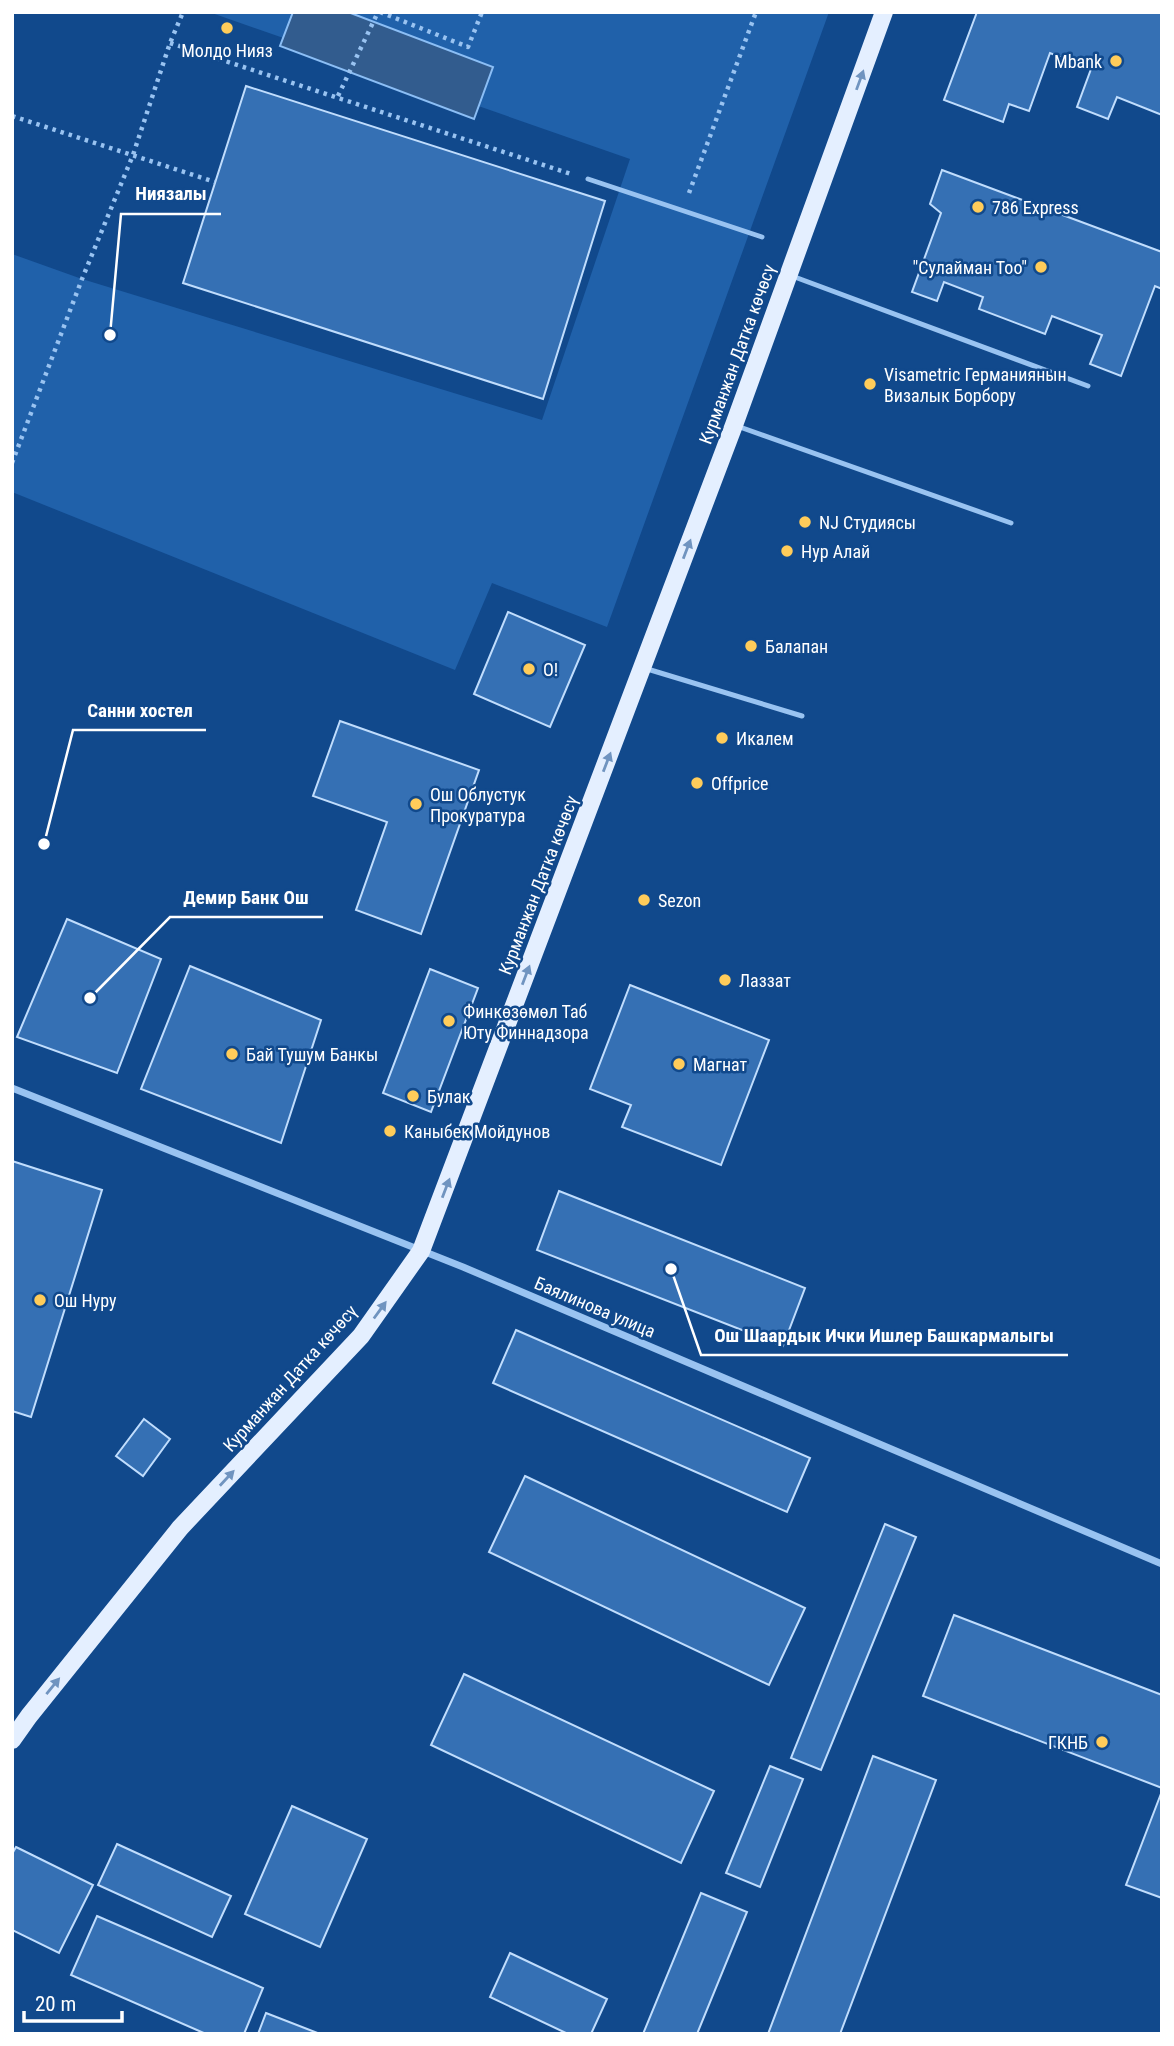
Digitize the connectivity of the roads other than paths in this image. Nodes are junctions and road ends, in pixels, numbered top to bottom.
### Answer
1 (884, 12) edge
2 (588, 179) road end
3 (762, 237) dead end
4 (789, 275) junction
5 (1088, 386) dead end
6 (734, 425) junction
7 (1011, 523) dead end
8 (642, 668) junction
9 (802, 716) dead end
10 (12, 1088) edge
11 (421, 1251) junction
12 (1162, 1564) edge
13 (12, 1741) edge

4 -> 1 main road, Курманжан Датка көчөсү
2 - 3 lane
4 - 5 lane
4 - 6 main road, Курманжан Датка көчөсү
6 - 7 lane
8 -> 6 main road, Курманжан Датка көчөсү
8 - 9 lane
11 -> 8 main road, Курманжан Датка көчөсү
10 - 11 street, Баялинова улица
11 - 12 street, Баялинова улица
13 -> 11 main road, Курманжан Датка көчөсү

